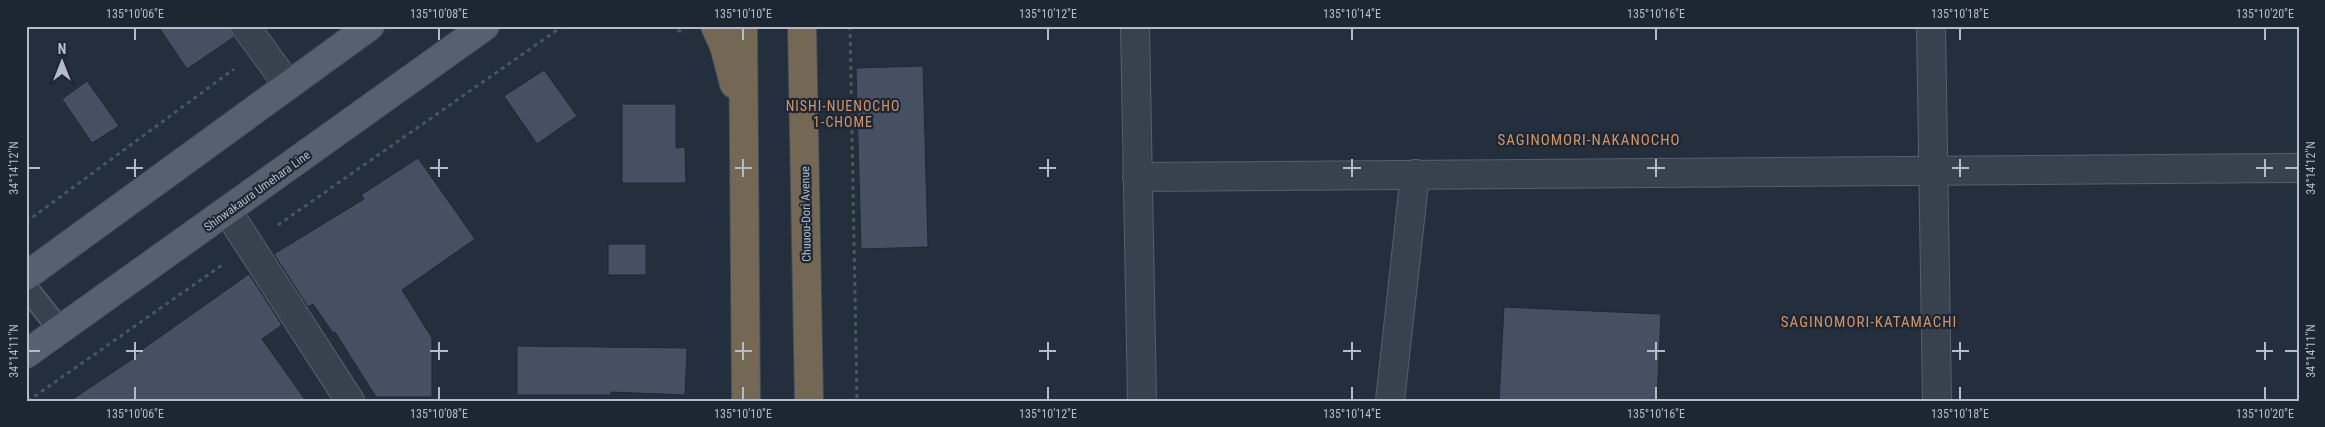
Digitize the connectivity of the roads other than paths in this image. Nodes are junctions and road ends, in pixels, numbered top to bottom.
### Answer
1 (245, 26) edge
2 (370, 26) edge
3 (486, 26) edge
4 (715, 26) edge
5 (743, 26) edge
6 (802, 26) edge
7 (1135, 26) edge
8 (1931, 26) edge
9 (288, 85) junction
10 (745, 124) junction
11 (2299, 168) edge
12 (1935, 171) junction
13 (1415, 174) junction
14 (1137, 177) junction
15 (228, 212) junction
16 (26, 276) edge
17 (26, 287) edge
18 (59, 329) junction
19 (26, 354) edge
20 (350, 401) edge
21 (746, 401) edge
22 (809, 401) edge
23 (1142, 401) edge
24 (1390, 401) edge
25 (1937, 401) edge

1 - 9 street
2 - 9 main road
3 - 15 main road, Shinwakaura Umehara Line
4 - 10 highway
5 - 10 highway
6 - 22 highway, Chuuou-Dori Avenue
7 - 14 street
8 - 12 street
9 - 16 main road
10 - 21 highway
11 - 12 street
12 - 13 street
12 - 25 street
13 - 14 street
13 - 24 street
14 - 23 street
15 - 18 main road, Shinwakaura Umehara Line
15 - 20 street
17 - 18 lane
18 - 19 main road, Shinwakaura Umehara Line

